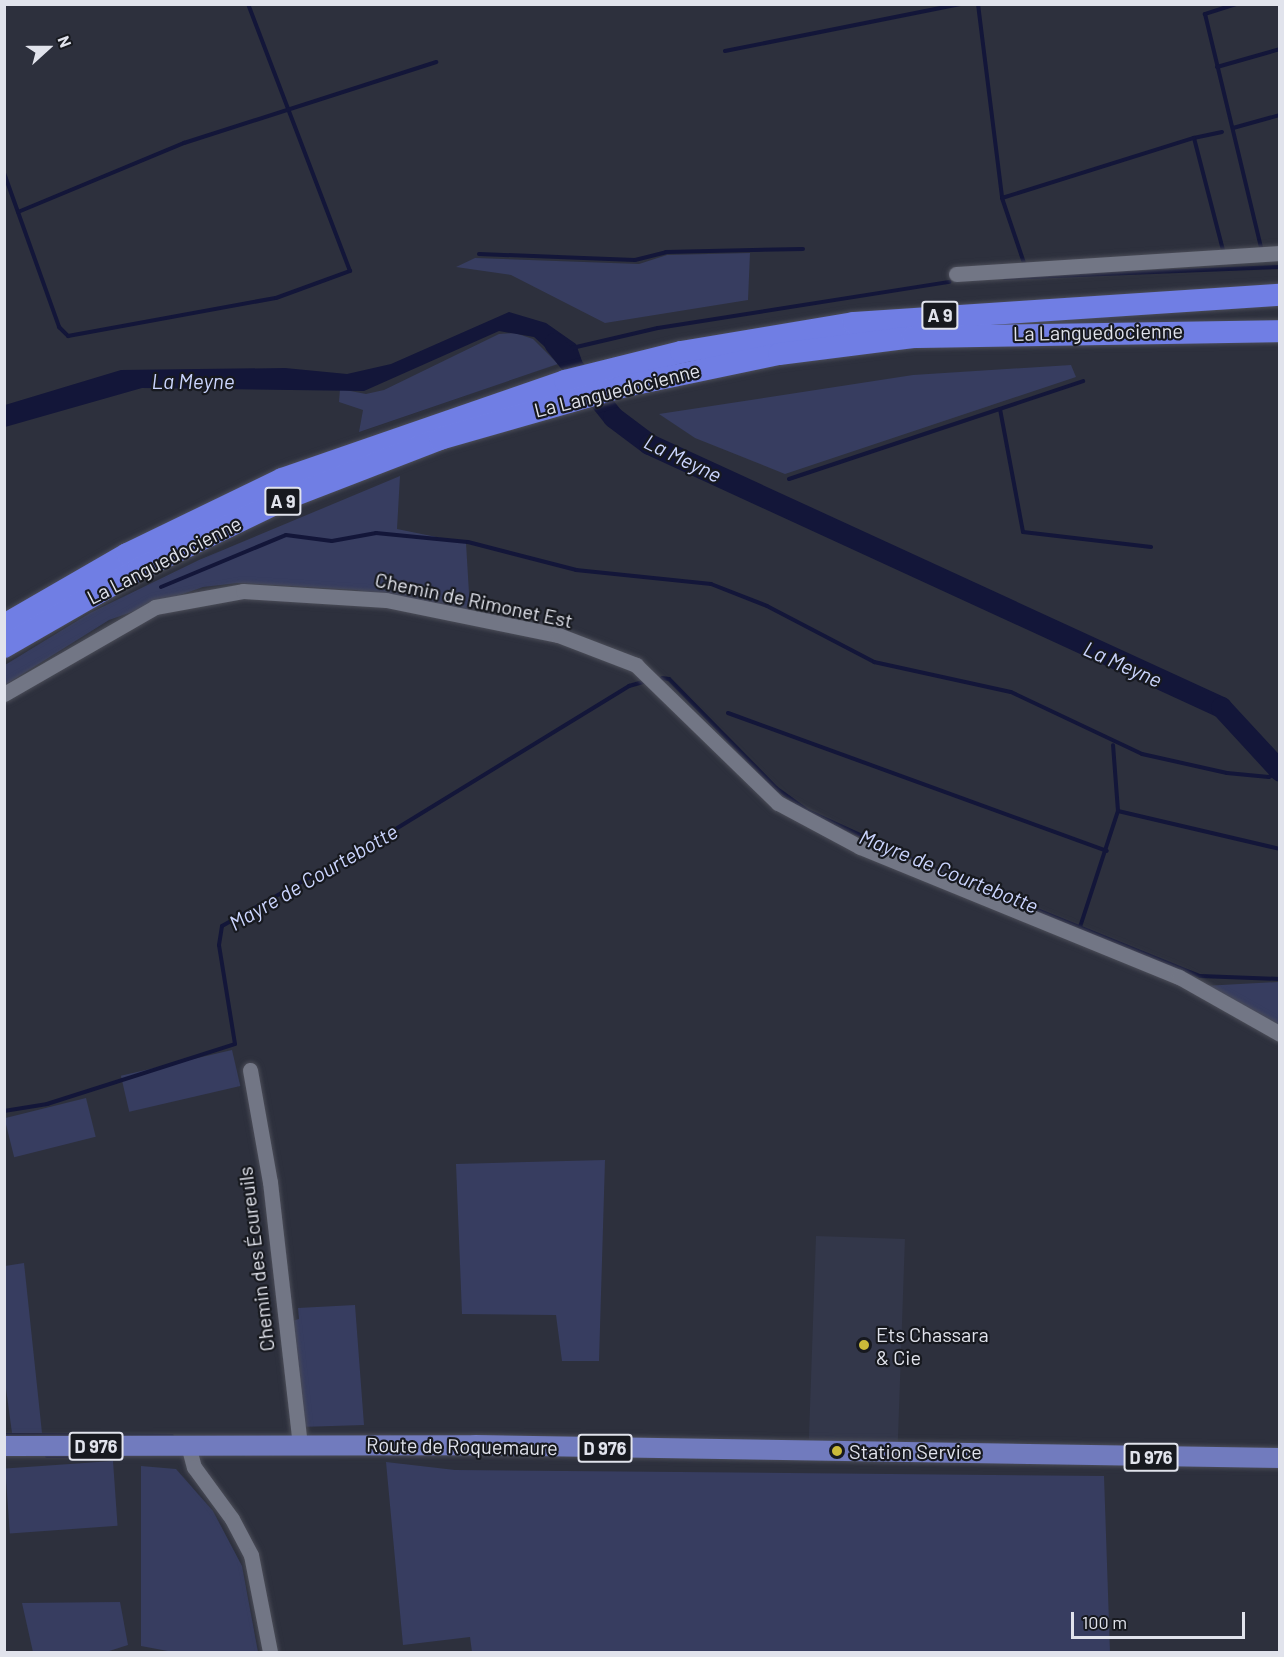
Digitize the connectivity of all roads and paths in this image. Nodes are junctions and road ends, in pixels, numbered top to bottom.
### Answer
1 (1280, 253) edge
2 (956, 274) dead end
3 (1280, 295) edge
4 (1280, 331) edge
5 (4, 625) edge
6 (4, 647) edge
7 (4, 694) edge
8 (1280, 1034) edge
9 (250, 1070) dead end
10 (300, 1444) junction
11 (188, 1445) junction
12 (4, 1446) edge
13 (1280, 1458) edge
14 (270, 1653) edge

1 - 2 street
3 - 5 highway, La Languedocienne / A 9
4 - 6 highway, La Languedocienne / A 9
7 - 8 street, Chemin de Rimonet Est
9 - 10 street, Chemin des Écureuils
10 - 11 main road, Route de Roquemaure / D 976
10 - 13 main road, Route de Roquemaure / D 976
11 - 12 main road, Route de Roquemaure / D 976
11 - 14 street

